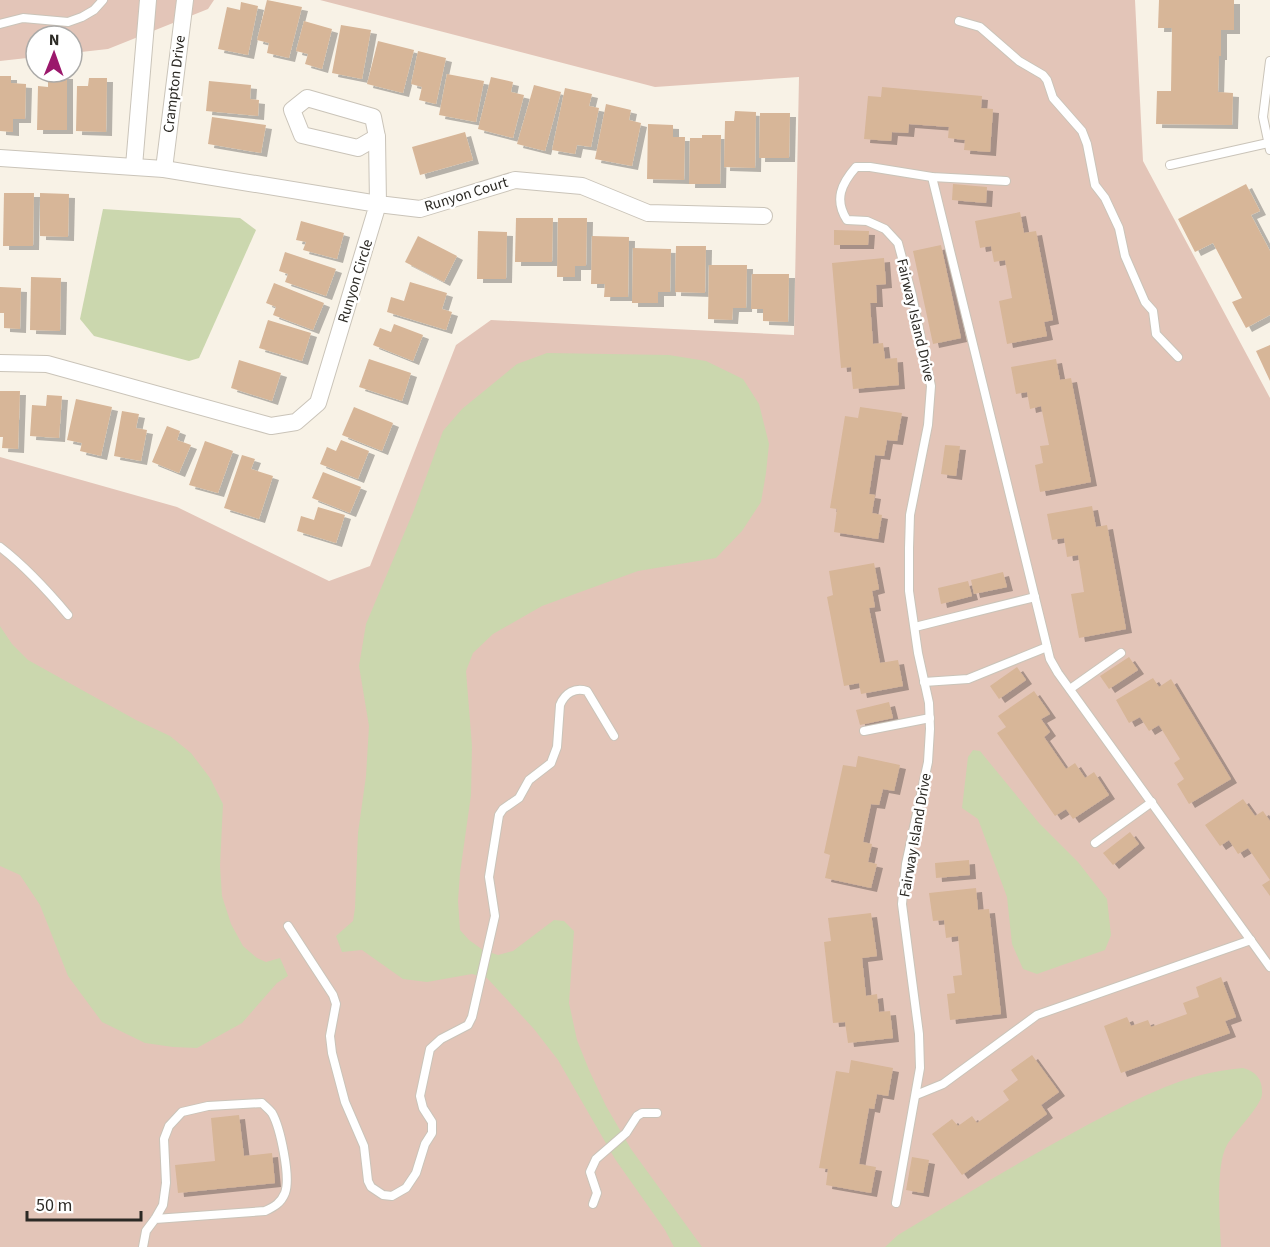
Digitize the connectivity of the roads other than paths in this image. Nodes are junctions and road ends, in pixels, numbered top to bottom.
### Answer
1 (103, 0) edge
2 (148, 0) edge
3 (185, 0) edge
4 (959, 21) dead end
5 (0, 24) edge
6 (1270, 65) edge
7 (1267, 121) edge
8 (377, 137) junction
9 (1269, 146) edge
10 (0, 158) edge
11 (1170, 165) dead end
12 (134, 166) junction
13 (164, 169) junction
14 (932, 177) junction
15 (1006, 181) dead end
16 (378, 204) junction
17 (764, 216) dead end
18 (1178, 357) dead end
19 (0, 363) edge
20 (0, 547) edge
21 (1035, 597) junction
22 (68, 615) dead end
23 (915, 627) junction
24 (1047, 647) junction
25 (1121, 653) dead end
26 (924, 682) junction
27 (1070, 689) junction
28 (930, 718) junction
29 (864, 731) dead end
30 (614, 736) dead end
31 (1152, 802) junction
32 (1095, 843) dead end
33 (288, 926) dead end
34 (1251, 940) junction
35 (1270, 967) edge
36 (916, 1095) junction
37 (657, 1113) dead end
38 (896, 1203) dead end
39 (593, 1204) dead end
40 (155, 1220) junction
41 (143, 1247) edge

1 - 5 lane
2 - 12 street, Crampton Drive
3 - 13 street, Crampton Drive
4 - 18 lane
6 - 7 lane
7 - 9 lane
8 - 8 street
8 - 16 street, Runyon Circle
9 - 11 lane
10 - 12 street
12 - 13 street
13 - 16 street
14 - 15 lane, Fairway Island Drive
14 - 21 lane
14 - 23 lane, Fairway Island Drive
16 - 17 street, Runyon Court
16 - 19 street, Runyon Circle
20 - 22 lane
21 - 23 lane
21 - 24 lane
23 - 26 lane, Fairway Island Drive
24 - 26 lane
24 - 27 lane
25 - 27 lane
26 - 28 lane, Fairway Island Drive
27 - 31 lane
28 - 29 lane
28 - 36 lane, Fairway Island Drive
30 - 33 lane
31 - 32 lane
31 - 34 lane
34 - 35 lane
34 - 36 lane
36 - 38 lane, Fairway Island Drive
37 - 39 lane
40 - 40 lane
40 - 41 lane

